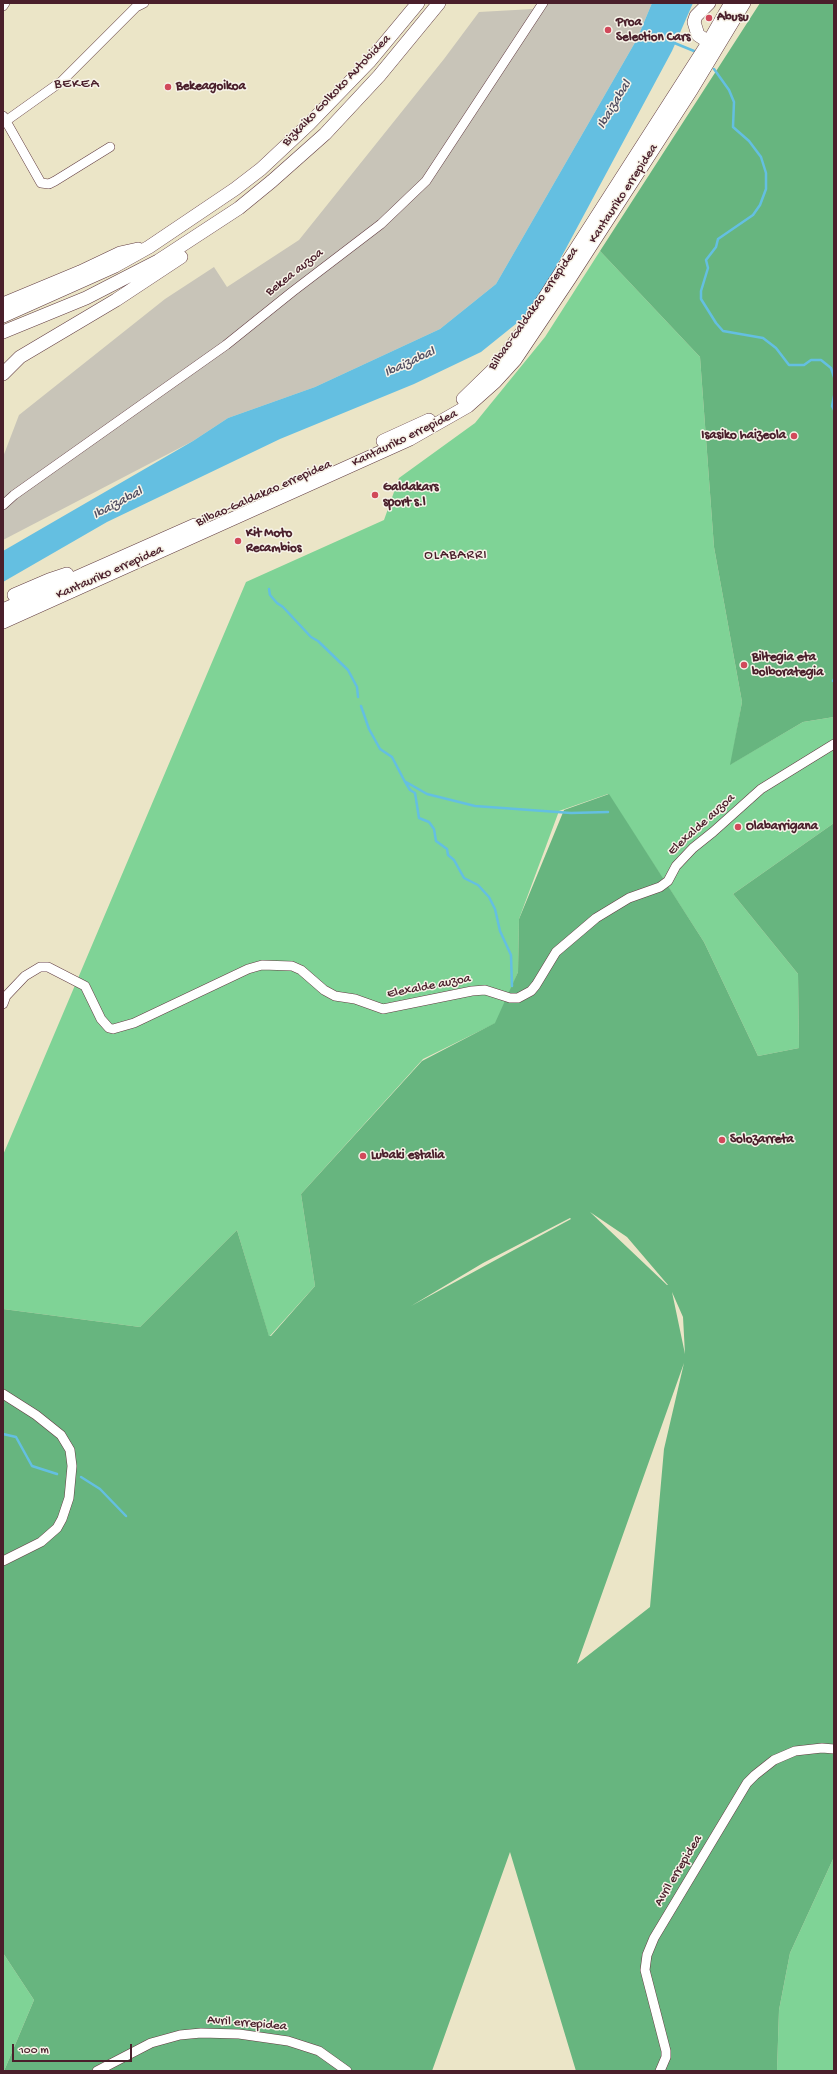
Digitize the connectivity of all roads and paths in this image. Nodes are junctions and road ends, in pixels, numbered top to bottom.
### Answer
1 (5, 3) edge
2 (144, 3) edge
3 (418, 3) edge
4 (439, 3) edge
5 (543, 3) edge
6 (709, 3) edge
7 (731, 3) edge
8 (744, 3) edge
9 (3, 6) edge
10 (713, 45) junction
11 (4, 120) edge
12 (110, 147) dead end
13 (239, 208) junction
14 (149, 247) junction
15 (3, 304) edge
16 (3, 316) edge
17 (3, 332) edge
18 (3, 374) edge
19 (3, 505) edge
20 (150, 545) joint
21 (113, 562) junction
22 (3, 600) edge
23 (3, 610) edge
24 (30, 610) junction
25 (3, 622) edge
26 (3, 626) edge
27 (834, 744) edge
28 (3, 1004) edge
29 (3, 1394) edge
30 (3, 1561) edge
31 (834, 1749) edge
32 (97, 2071) edge
33 (347, 2071) edge
34 (660, 2071) edge

1 - 9 street
2 - 11 street
3 - 14 highway, Bizkaiko Golkoko Autobidea
4 - 13 highway, Bizkaiko Golkoko Autobidea
5 - 19 street, Bekea auzoa
6 - 10 highway
7 - 10 highway, Bilbao-Galdakao errepidea
8 - 10 highway, Kantauriko errepidea
10 - 20 highway, Bilbao-Galdakao errepidea
10 - 24 highway, Kantauriko errepidea
11 - 12 street
13 - 17 highway, Bizkaiko Golkoko Autobidea
13 - 18 highway
14 - 15 highway
14 - 16 highway, Bizkaiko Golkoko Autobidea
20 - 21 highway, Kantauriko errepidea
21 - 22 highway
21 - 23 highway, Kantauriko errepidea
24 - 25 highway, Kantauriko errepidea
24 - 26 highway
27 - 28 street, Elexalde auzoa
29 - 30 street
31 - 34 street, Avril errepidea
32 - 33 street, Avril errepidea

